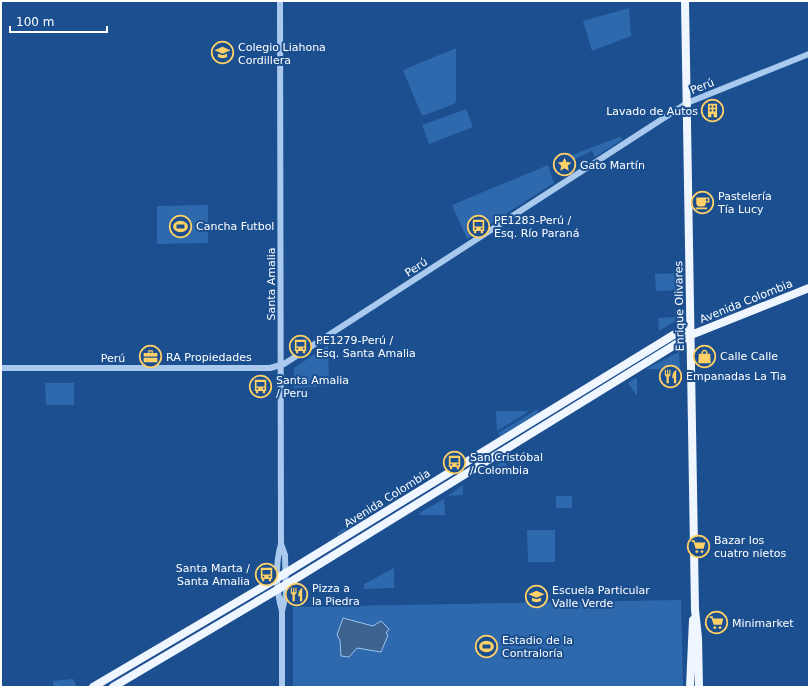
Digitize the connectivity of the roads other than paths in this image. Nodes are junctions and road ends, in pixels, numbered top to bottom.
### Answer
1 (280, 1) edge
2 (685, 1) edge
3 (809, 54) edge
4 (687, 103) junction
5 (809, 288) edge
6 (691, 335) junction
7 (281, 366) junction
8 (1, 368) edge
9 (281, 544) junction
10 (286, 574) junction
11 (278, 578) junction
12 (286, 585) junction
13 (278, 590) junction
14 (695, 610) junction
15 (282, 611) junction
16 (93, 687) edge
17 (113, 687) edge
18 (282, 687) edge
19 (690, 687) edge
20 (699, 687) edge

1 - 7 street, Santa Amalia
2 - 4 main road, Enrique Olivares
3 - 4 street, Perú
4 - 6 main road, Enrique Olivares
4 - 7 street, Perú
5 - 6 main road, Avenida Colombia
6 - 10 main road, Avenida Colombia
6 - 12 main road, Avenida Colombia
6 - 14 main road, Enrique Olivares
7 - 8 street, Perú
7 - 9 street, Santa Amalia
9 - 10 street, Santa Amalia
9 - 11 street, Santa Amalia
10 - 11 main road, Avenida Colombia
10 - 12 street, Santa Amalia
11 - 13 street, Santa Amalia
11 - 16 main road, Avenida Colombia
12 - 13 main road, Avenida Colombia
12 - 15 street, Santa Amalia
13 - 15 street, Santa Amalia
13 - 17 main road, Avenida Colombia
14 - 19 main road, Enrique Olivares
14 - 20 main road, Enrique Olivares
15 - 18 street, Santa Amalia

